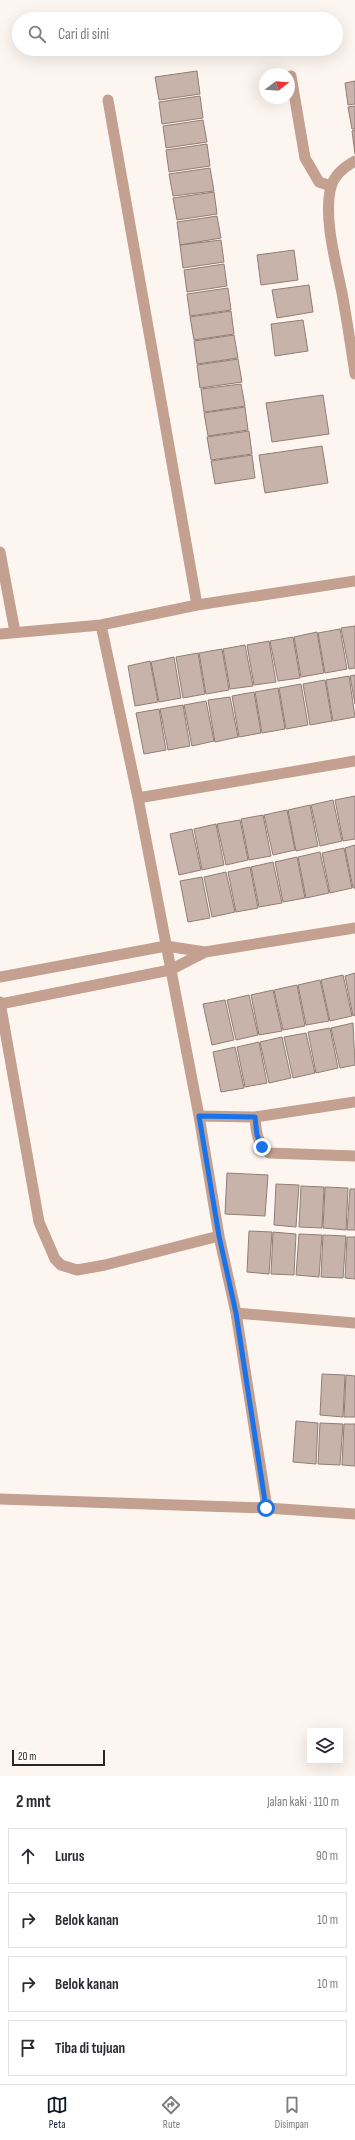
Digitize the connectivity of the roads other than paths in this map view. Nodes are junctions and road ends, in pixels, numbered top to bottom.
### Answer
1 (295, 99) edge
2 (108, 100) dead end
3 (355, 162) edge
4 (331, 186) junction
5 (355, 374) edge
6 (0, 552) edge
7 (355, 581) edge
8 (197, 605) junction
9 (101, 625) junction
10 (15, 632) junction
11 (0, 634) edge
12 (355, 761) edge
13 (138, 798) junction
14 (355, 928) edge
15 (166, 946) junction
16 (205, 952) junction
17 (170, 970) junction
18 (0, 977) edge
19 (0, 1004) edge
20 (355, 1102) edge
21 (199, 1116) junction
22 (255, 1117) junction
23 (355, 1156) edge
24 (219, 1236) junction
25 (236, 1313) junction
26 (355, 1323) edge
27 (0, 1499) edge
28 (266, 1508) junction
29 (355, 1514) edge

1 - 4 street
2 - 8 street
3 - 4 street
4 - 5 street
6 - 10 street
7 - 8 street
8 - 9 street
9 - 10 street
9 - 13 street
10 - 11 street
12 - 13 street
13 - 15 street
14 - 16 street
15 - 16 street
15 - 17 street
15 - 18 street
16 - 17 street
17 - 19 street
17 - 21 street
19 - 24 street
20 - 22 street
21 - 22 street
21 - 24 street
22 - 23 street
24 - 25 street
25 - 26 street
25 - 28 street
27 - 28 street
28 - 29 street

